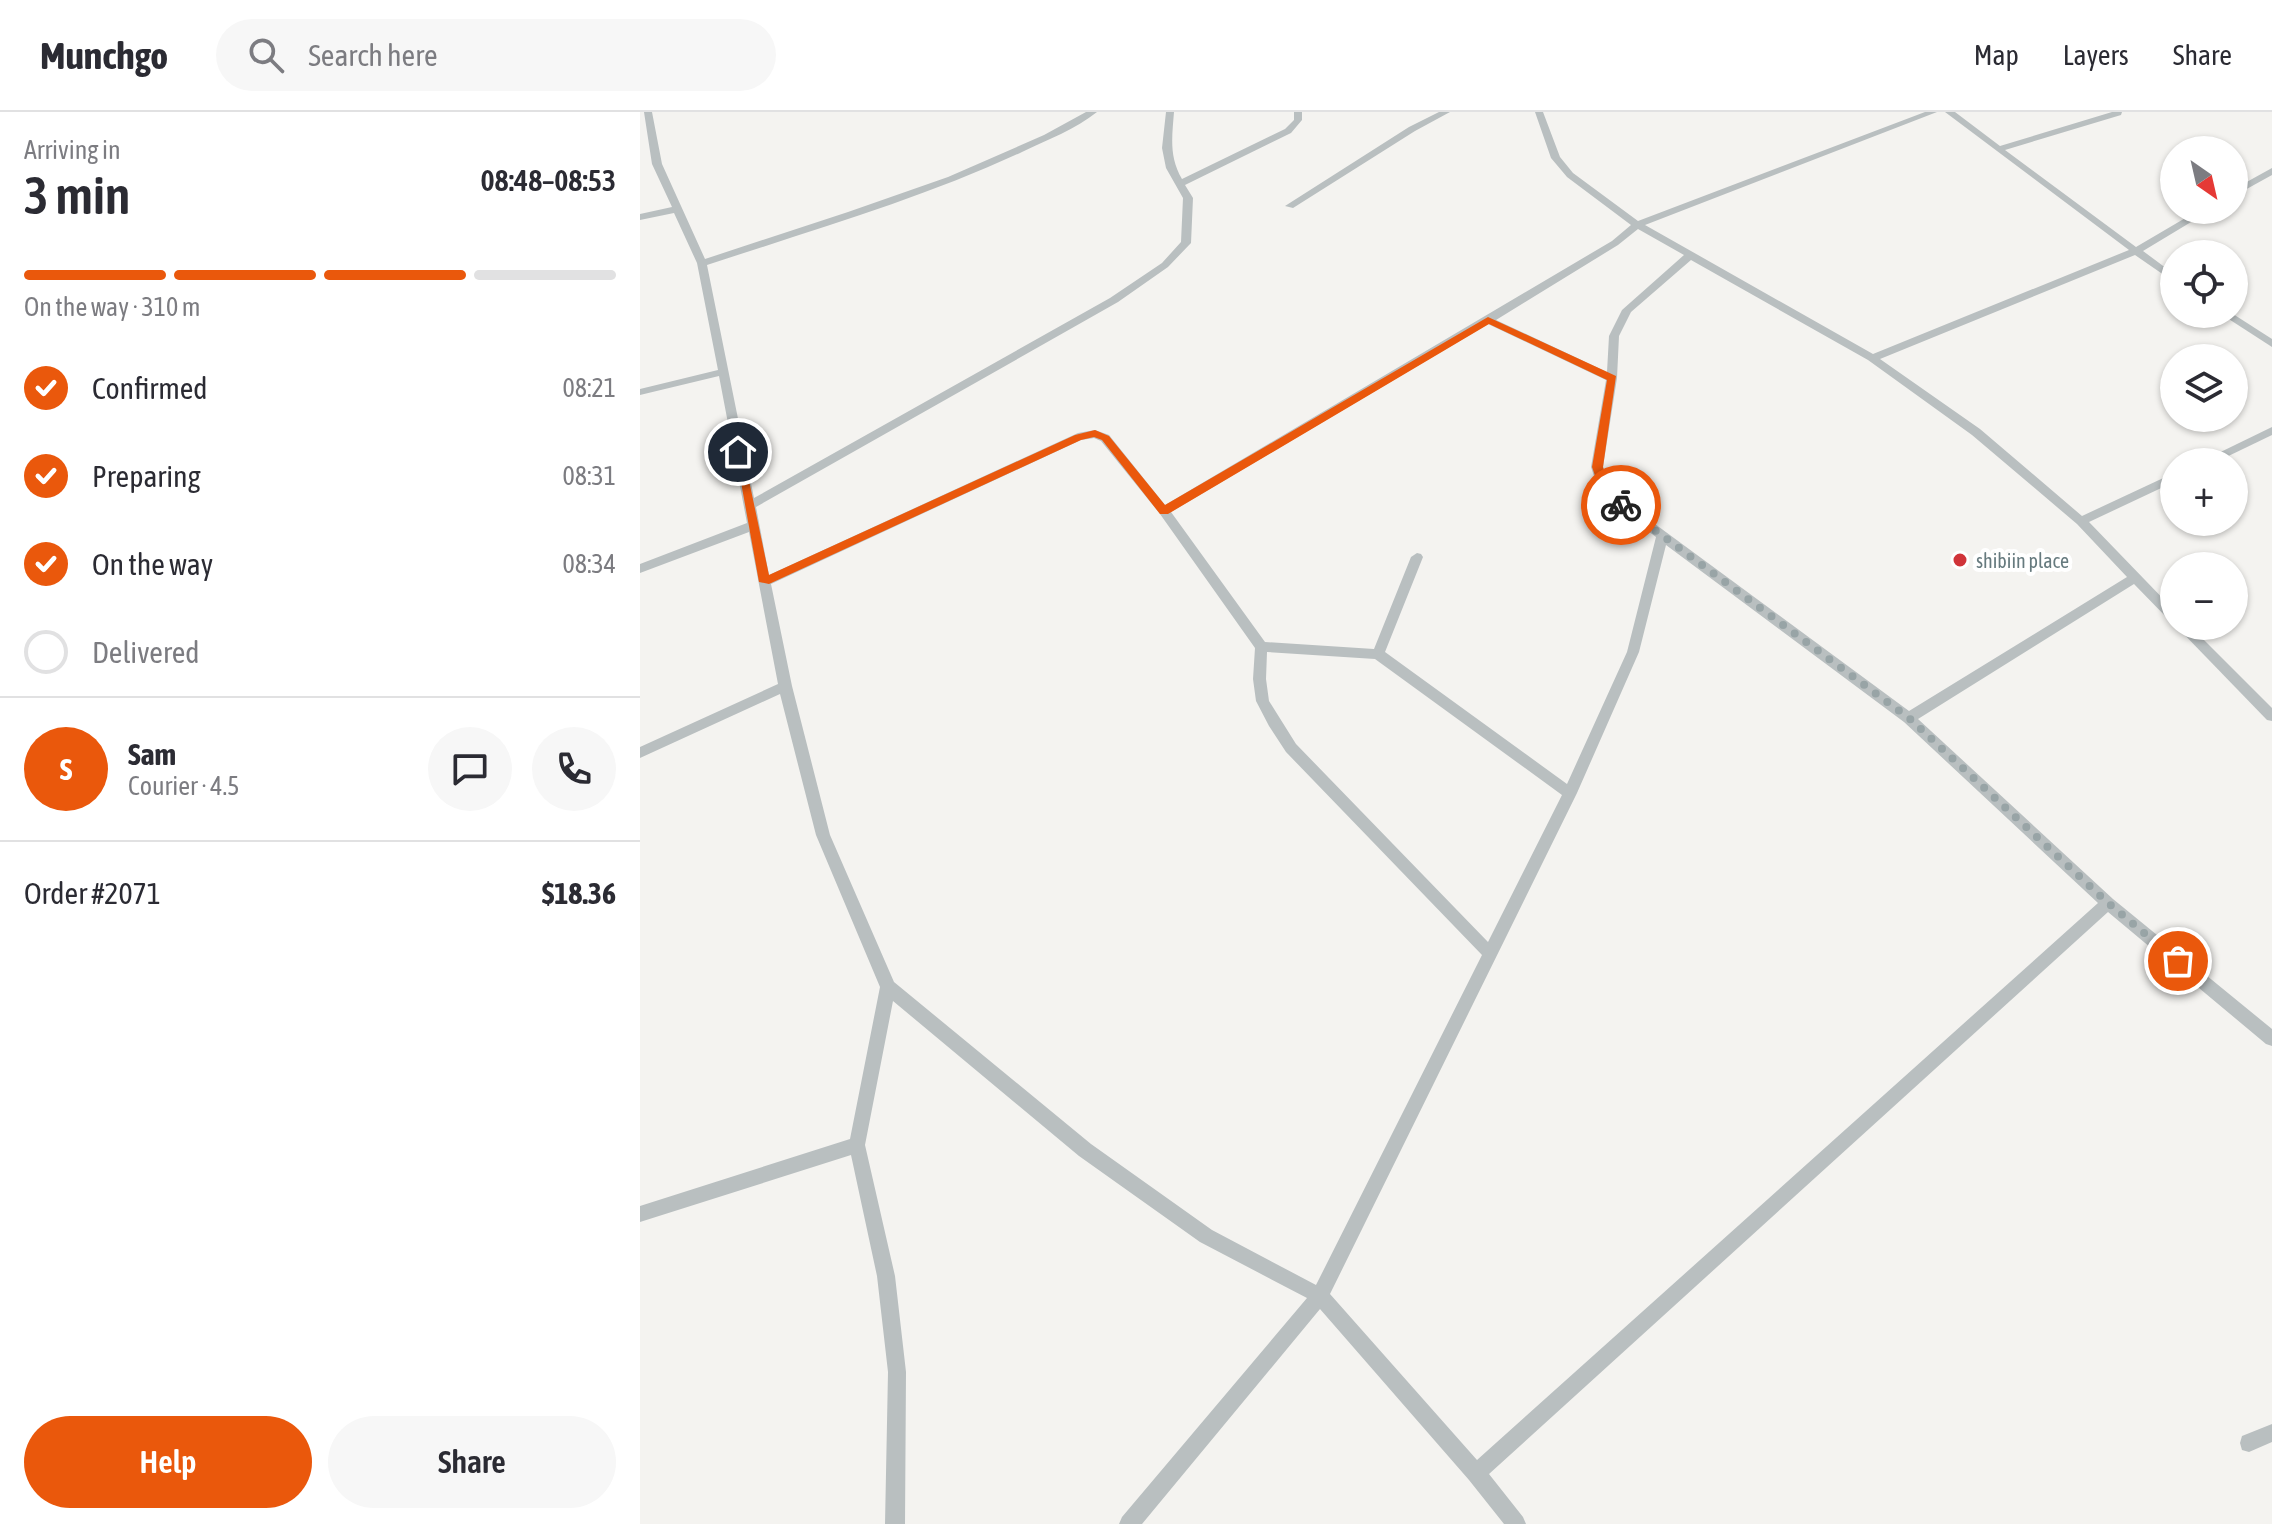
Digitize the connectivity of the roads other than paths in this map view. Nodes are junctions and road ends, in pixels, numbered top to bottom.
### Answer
1 (648, 112) edge
2 (1093, 112) edge
3 (1170, 112) edge
4 (1298, 112) edge
5 (1446, 112) edge
6 (1539, 112) edge
7 (1933, 112) edge
8 (1949, 112) edge
9 (2118, 113) edge
10 (1998, 149) junction
11 (2272, 171) edge
12 (1182, 183) junction
13 (2248, 185) edge
14 (1290, 206) dead end
15 (678, 209) junction
16 (640, 217) edge
17 (2182, 224) edge
18 (1637, 225) junction
19 (2134, 252) junction
20 (1689, 256) junction
21 (702, 263) junction
22 (2160, 270) edge
23 (1488, 320) junction
24 (2247, 328) edge
25 (2272, 344) edge
26 (1872, 358) junction
27 (721, 372) junction
28 (1612, 378) junction
29 (640, 392) edge
30 (2272, 431) edge
31 (2236, 448) edge
32 (2160, 484) edge
33 (750, 505) junction
34 (1164, 511) junction
35 (2081, 521) junction
36 (754, 525) junction
37 (1663, 534) junction
38 (1417, 557) dead end
39 (640, 569) edge
40 (2135, 578) junction
41 (765, 582) junction
42 (2160, 604) edge
43 (2196, 640) edge
44 (1261, 647) junction
45 (1378, 654) junction
46 (785, 686) junction
47 (2272, 716) edge
48 (1909, 718) junction
49 (640, 753) edge
50 (1570, 793) junction
51 (2108, 903) junction
52 (1490, 954) junction
53 (888, 987) junction
54 (2272, 1039) edge
55 (857, 1145) junction
56 (640, 1214) edge
57 (1320, 1296) junction
58 (2272, 1433) edge
59 (2249, 1443) dead end
60 (1476, 1473) junction
61 (895, 1524) edge
62 (1129, 1524) edge
63 (1516, 1524) edge

1 - 15 street
2 - 21 street
3 - 12 street
4 - 12 street
5 - 14 street
6 - 18 street
7 - 18 street
8 - 10 street
9 - 10 street
10 - 19 street
11 - 13 street
12 - 33 street
15 - 16 street
15 - 21 street
17 - 19 street
18 - 20 street
18 - 23 street
19 - 22 street
19 - 26 street
20 - 26 street
20 - 28 street
21 - 27 street
23 - 28 street
23 - 34 street
24 - 25 street
26 - 35 street
27 - 29 street
27 - 33 street
28 - 37 street
30 - 31 street
32 - 35 street
33 - 36 street
34 - 41 street
34 - 44 street
35 - 40 street
36 - 39 street
36 - 41 street
37 - 48 street
37 - 50 street
38 - 45 street
40 - 42 street
40 - 48 street
41 - 46 street
43 - 47 street
44 - 45 street
44 - 52 street
45 - 50 street
46 - 49 street
46 - 53 street
48 - 51 street
50 - 52 street
51 - 54 street
51 - 60 street
52 - 57 street
53 - 55 street
53 - 57 street
55 - 56 street
55 - 61 street
57 - 60 street
57 - 62 street
58 - 59 street
60 - 63 street

